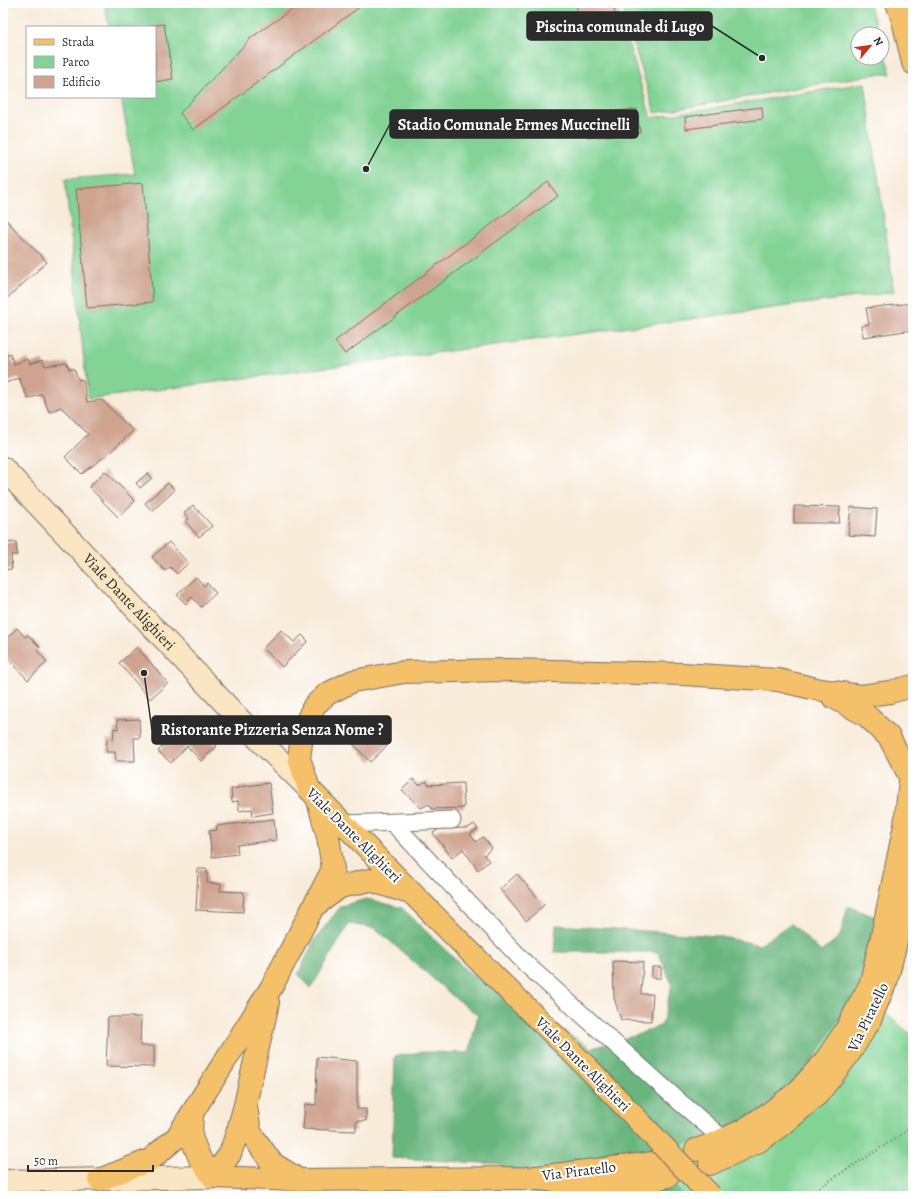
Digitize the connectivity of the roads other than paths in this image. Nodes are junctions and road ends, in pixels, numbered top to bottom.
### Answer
1 (898, 3) edge
2 (913, 63) edge
3 (3, 468) edge
4 (913, 686) edge
5 (816, 688) junction
6 (913, 752) edge
7 (910, 777) junction
8 (313, 792) junction
9 (452, 820) dead end
10 (394, 823) junction
11 (344, 824) junction
12 (905, 825) junction
13 (413, 894) junction
14 (314, 906) junction
15 (271, 988) junction
16 (245, 1105) junction
17 (192, 1114) junction
18 (723, 1139) junction
19 (661, 1169) dead end
20 (213, 1177) junction
21 (99, 1180) junction
22 (300, 1180) junction
23 (3, 1181) edge
24 (711, 1196) edge

1 - 2 main road
3 - 8 street, Viale Dante Alighieri
4 - 5 main road
5 - 7 main road
5 - 8 main road
6 - 7 main road, Via Piratello
7 - 12 main road, Via Piratello
8 - 11 main road, Viale Dante Alighieri
8 - 14 main road
9 - 10 street
10 - 11 street
10 - 18 street
11 - 13 main road, Viale Dante Alighieri
12 - 18 main road, Via Piratello
12 - 18 main road, Via Piratello
13 - 14 main road
13 - 24 main road, Viale Dante Alighieri, bridge
14 - 15 main road
15 - 16 main road
15 - 17 main road
16 - 20 main road
16 - 22 main road
17 - 20 main road
17 - 21 main road
19 - 22 main road, Via Piratello
20 - 21 street
20 - 22 main road, Via Piratello
21 - 23 street

